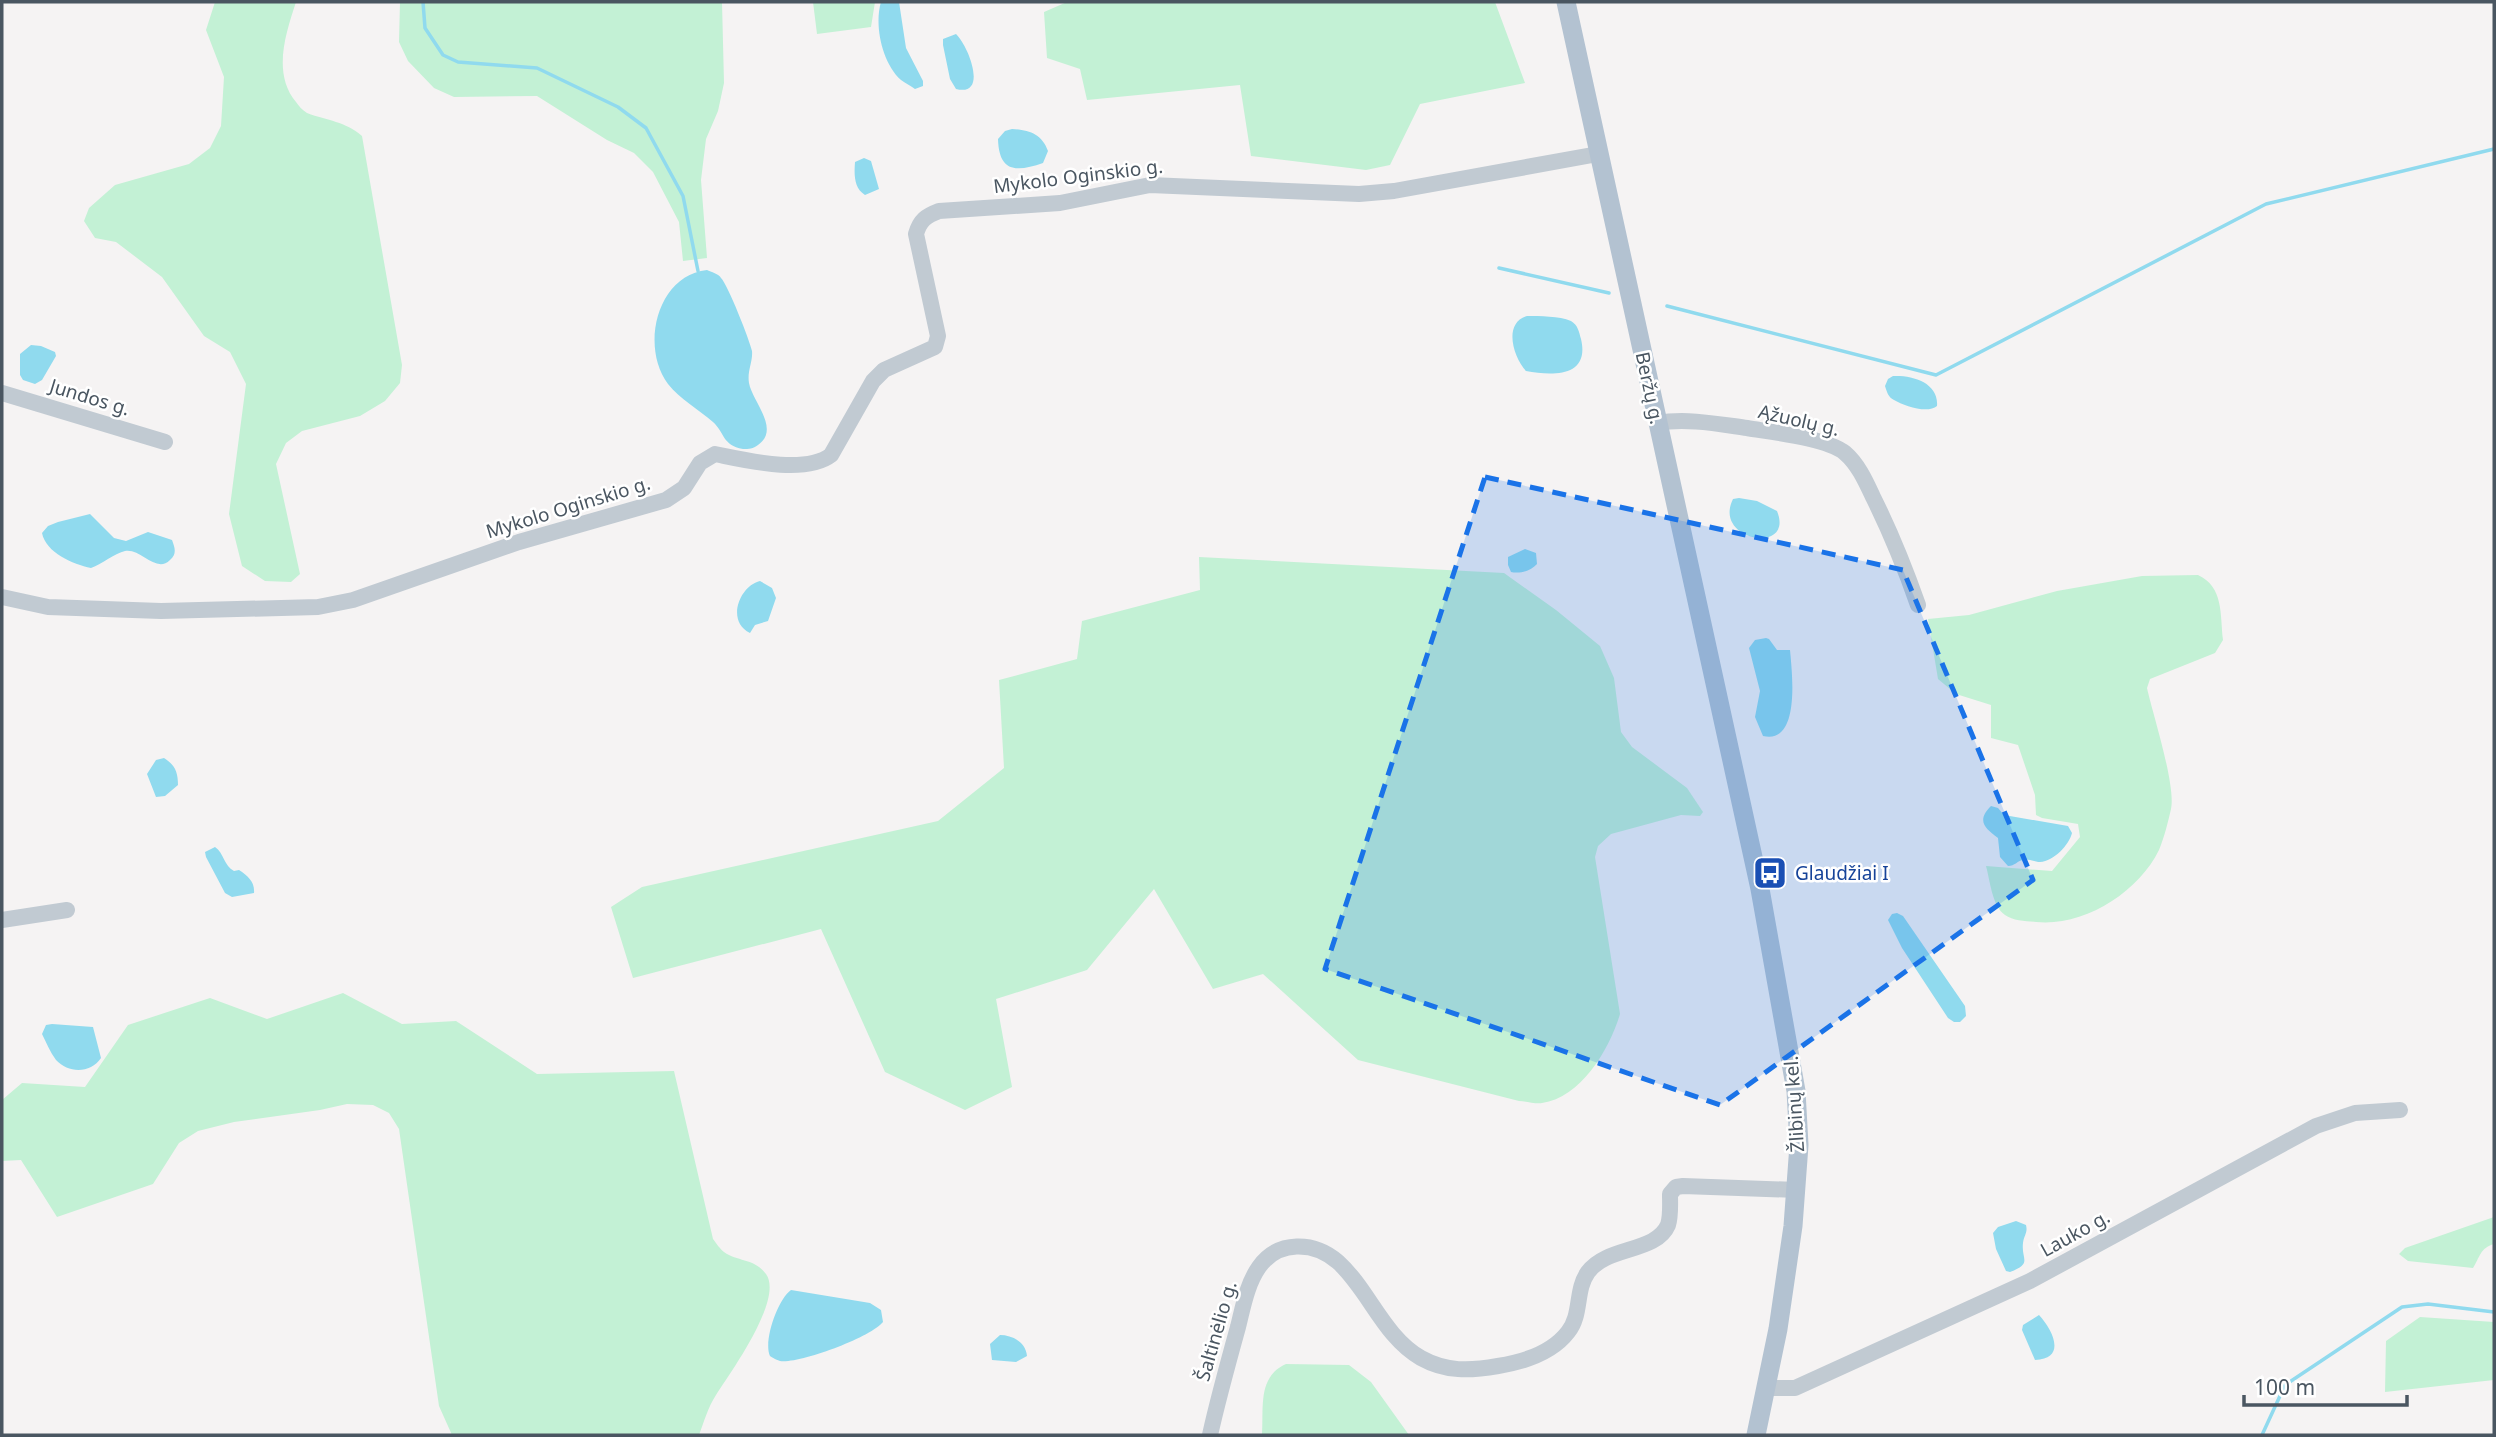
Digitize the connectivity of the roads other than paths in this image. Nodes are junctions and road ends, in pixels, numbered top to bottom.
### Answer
1 (1566, 2) edge
2 (1598, 154) junction
3 (2, 393) edge
4 (1657, 423) junction
5 (165, 442) dead end
6 (2, 597) edge
7 (1919, 605) dead end
8 (1734, 775) joint
9 (67, 910) dead end
10 (2, 920) edge
11 (2400, 1110) dead end
12 (1797, 1190) junction
13 (1766, 1388) junction
14 (1210, 1435) edge
15 (1756, 1435) edge

1 - 2 main road, Beržų g.
2 - 4 main road, Beržų g.
2 - 6 street, Mykolo Oginskio g.
3 - 5 street, Jundos g.
4 - 7 street, Ąžuolų g.
4 - 8 main road, Beržų g.
8 - 12 main road, Žlibinų kel.
9 - 10 street
11 - 13 street, Lauko g.
12 - 13 main road, Žlibinų kel.
12 - 14 street, Šaltinėlio g.
13 - 15 main road, Žlibinų kel.

